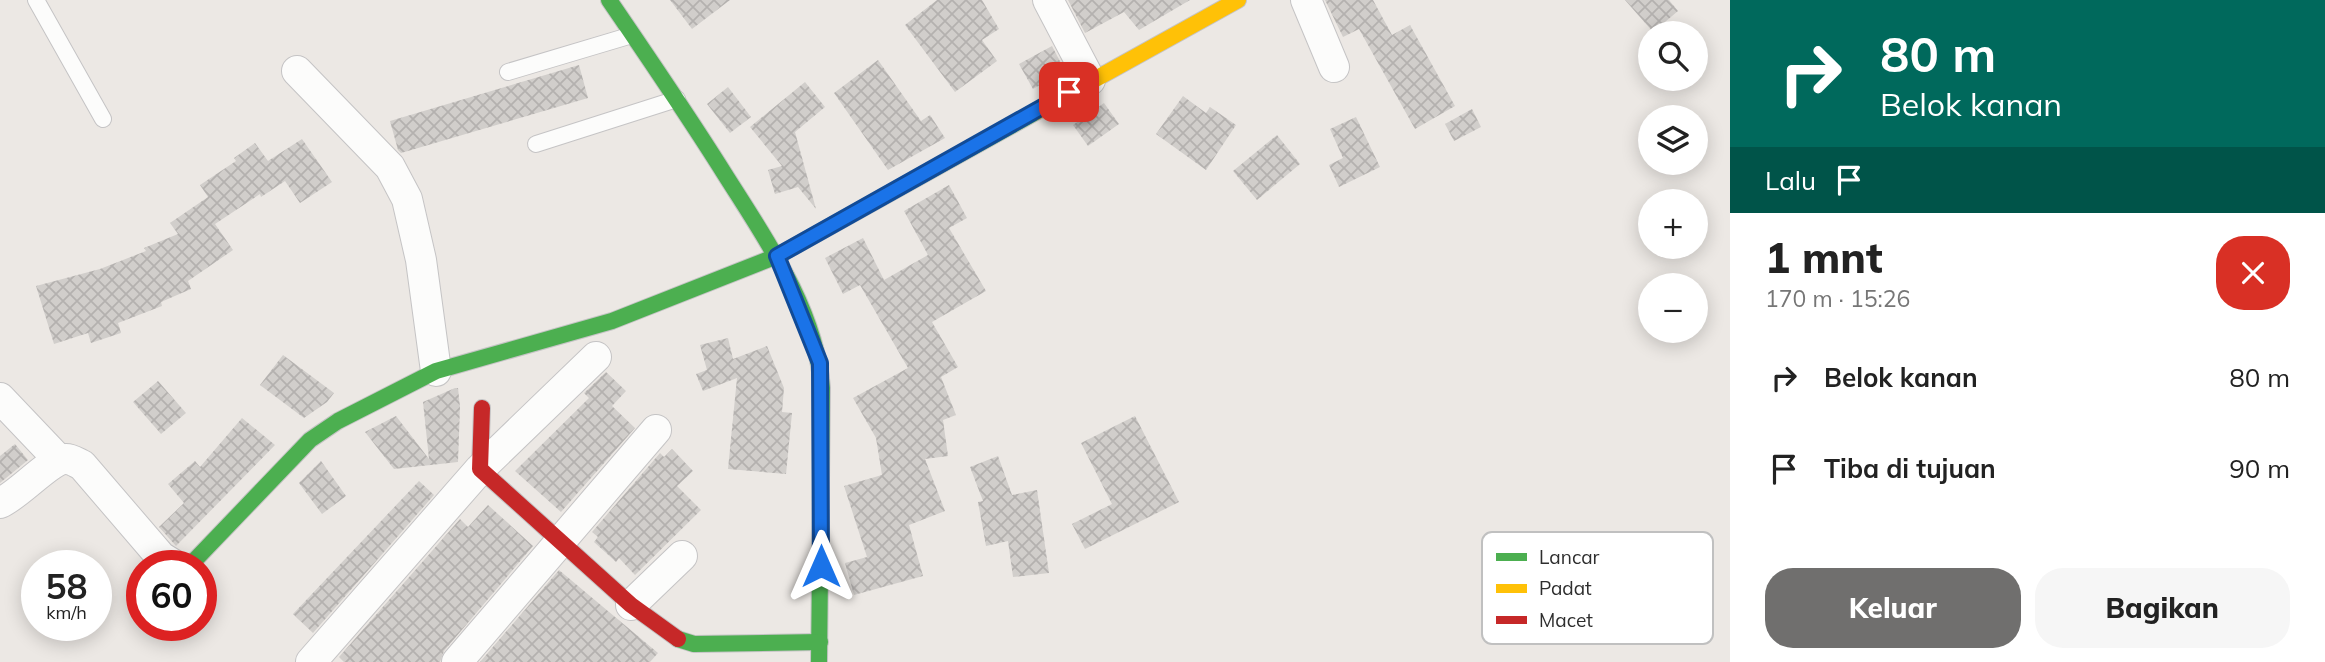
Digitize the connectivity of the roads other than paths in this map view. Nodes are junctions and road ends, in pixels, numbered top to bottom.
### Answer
1 (36, 0) edge
2 (609, 0) edge
3 (1048, 0) edge
4 (1238, 0) edge
5 (1306, 0) edge
6 (632, 35) junction
7 (1334, 67) dead end
8 (297, 71) dead end
9 (508, 72) dead end
10 (1090, 80) junction
11 (677, 99) junction
12 (103, 118) dead end
13 (536, 144) dead end
14 (777, 256) junction
15 (596, 357) dead end
16 (436, 371) junction
17 (0, 398) edge
18 (482, 408) dead end
19 (656, 430) dead end
20 (59, 460) junction
21 (480, 469) junction
22 (0, 503) edge
23 (563, 542) junction
24 (156, 550) edge
25 (205, 550) edge
26 (682, 556) dead end
27 (631, 605) junction
28 (820, 642) junction
29 (311, 662) edge
30 (457, 662) edge
31 (819, 662) edge

1 - 12 lane
2 - 6 street
3 - 10 street
4 - 10 street
5 - 7 street
6 - 9 lane
6 - 11 street
8 - 16 street
10 - 14 street
11 - 13 lane
11 - 14 street
14 - 16 street
14 - 28 street
15 - 21 street
16 - 25 street
17 - 20 street
18 - 21 street
19 - 23 street
20 - 22 street
20 - 24 street
21 - 23 street
21 - 29 street
23 - 27 street
23 - 30 street
26 - 27 street
27 - 28 street
28 - 31 street

